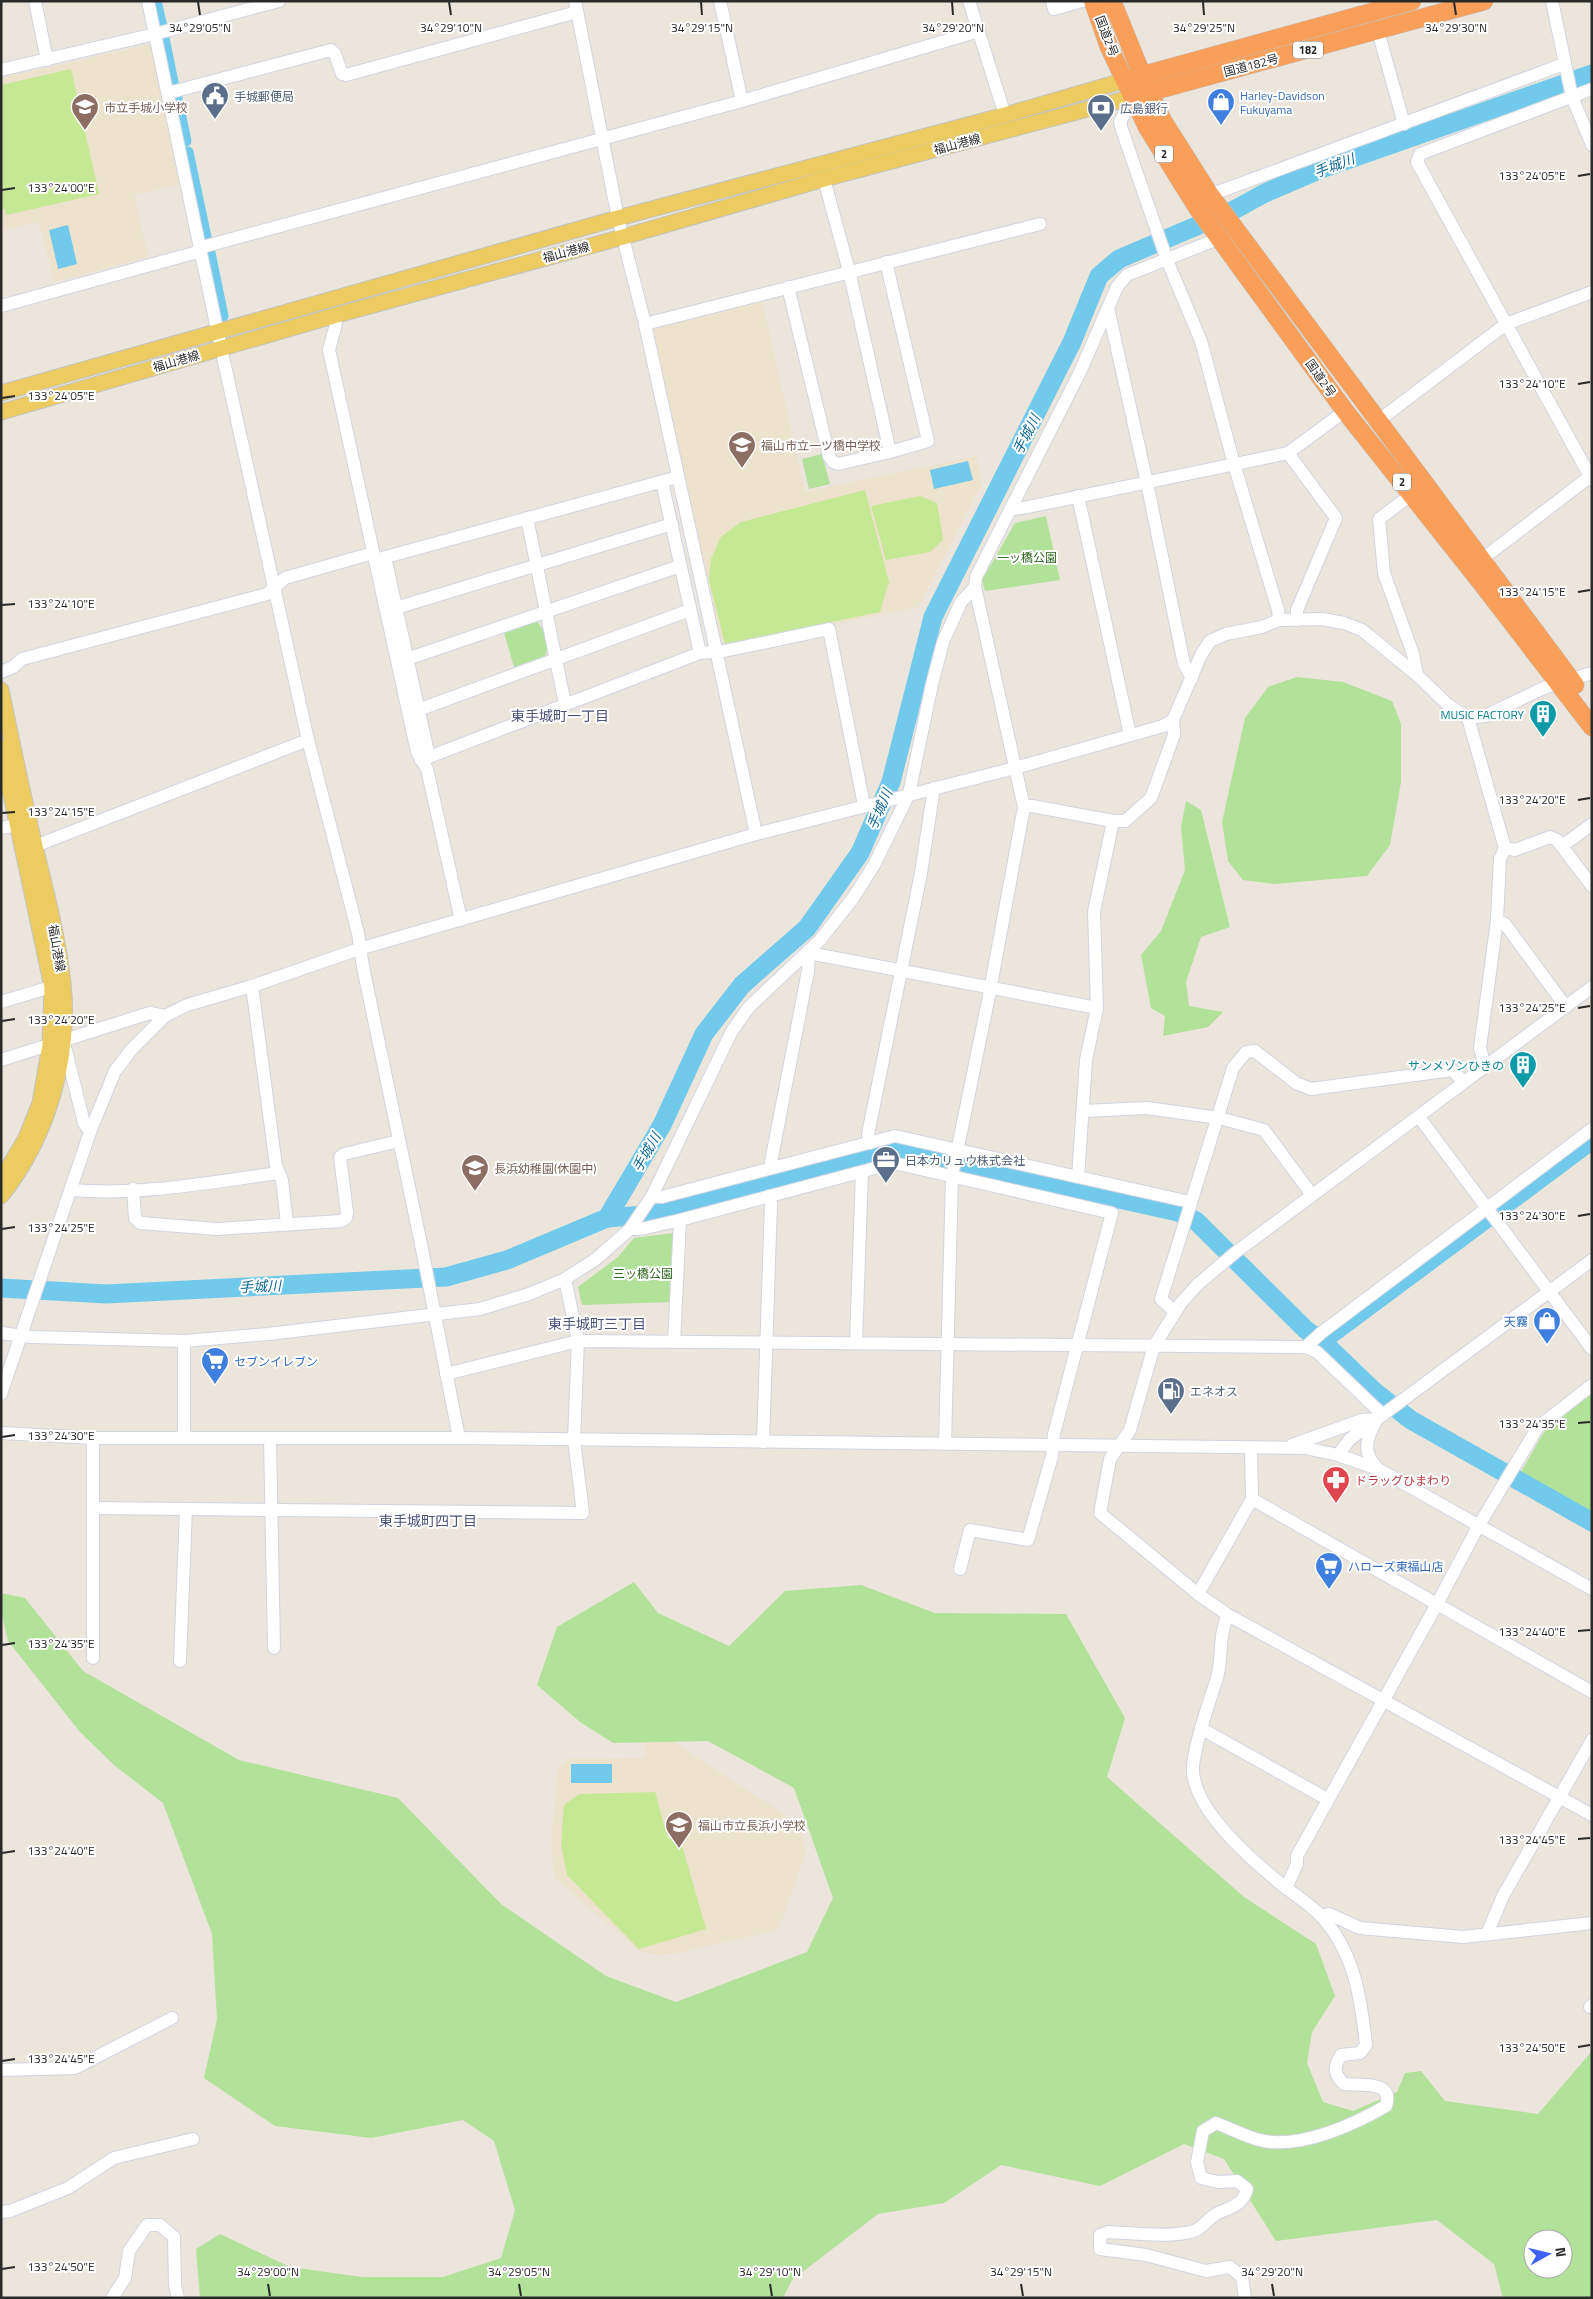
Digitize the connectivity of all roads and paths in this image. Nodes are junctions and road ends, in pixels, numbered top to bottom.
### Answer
1 (35, 1) edge
2 (148, 1) edge
3 (279, 1) edge
4 (720, 1) edge
5 (969, 1) edge
6 (1052, 1) edge
7 (1082, 1) edge
8 (1093, 1) edge
9 (1112, 1) edge
10 (1412, 1) edge
11 (1484, 1) edge
12 (1552, 1) edge
13 (1372, 6) edge
14 (576, 7) edge
15 (979, 31) junction
16 (1378, 31) junction
17 (155, 34) junction
18 (47, 60) junction
19 (1565, 67) junction
20 (1, 70) edge
21 (1143, 75) junction
22 (1126, 80) junction
23 (1592, 89) edge
24 (168, 94) junction
25 (1141, 94) junction
26 (1571, 94) junction
27 (742, 101) junction
28 (1005, 115) junction
29 (1404, 124) junction
30 (604, 138) junction
31 (1592, 145) edge
32 (824, 179) junction
33 (1208, 202) junction
34 (618, 218) junction
35 (1040, 224) dead end
36 (1223, 233) junction
37 (623, 237) junction
38 (201, 249) junction
39 (1166, 257) junction
40 (886, 262) junction
41 (849, 271) junction
42 (788, 287) junction
43 (1592, 292) edge
44 (1, 306) edge
45 (1108, 308) junction
46 (334, 316) junction
47 (645, 324) junction
48 (1506, 324) junction
49 (218, 332) junction
50 (221, 348) junction
51 (1, 393) edge
52 (1344, 410) junction
53 (1, 412) edge
54 (1378, 422) junction
55 (890, 452) junction
56 (1288, 453) junction
57 (1234, 464) junction
58 (678, 476) junction
59 (1591, 477) edge
60 (662, 482) junction
61 (1147, 483) junction
62 (1412, 494) junction
63 (1078, 496) junction
64 (1011, 509) junction
65 (527, 518) junction
66 (672, 524) junction
67 (378, 557) junction
68 (1481, 560) junction
69 (537, 565) junction
70 (680, 566) junction
71 (275, 587) junction
72 (975, 587) junction
73 (396, 608) junction
74 (690, 610) junction
75 (546, 612) junction
76 (1279, 620) junction
77 (1297, 620) junction
78 (716, 651) junction
79 (700, 653) junction
80 (407, 659) junction
81 (556, 659) junction
82 (1, 672) edge
83 (1592, 672) edge
84 (1417, 675) junction
85 (1192, 678) junction
86 (1565, 682) junction
87 (1, 690) edge
88 (565, 704) junction
89 (1592, 707) edge
90 (418, 710) junction
91 (1468, 718) junction
92 (1173, 720) junction
93 (1592, 728) edge
94 (1130, 735) junction
95 (308, 740) junction
96 (1, 748) edge
97 (425, 758) junction
98 (1015, 768) junction
99 (934, 788) junction
100 (905, 795) junction
101 (867, 805) junction
102 (1024, 807) junction
103 (1113, 821) junction
104 (23, 823) junction
105 (1592, 824) edge
106 (1, 828) edge
107 (756, 834) junction
108 (35, 846) junction
109 (1562, 846) junction
110 (1505, 848) junction
111 (1592, 886) edge
112 (461, 920) junction
113 (1497, 920) junction
114 (359, 949) junction
115 (809, 953) junction
116 (901, 970) junction
117 (58, 985) junction
118 (252, 986) junction
119 (990, 988) junction
120 (1592, 988) edge
121 (1, 1002) edge
122 (1566, 1007) junction
123 (1097, 1008) junction
124 (165, 1016) junction
125 (57, 1043) junction
126 (1, 1060) edge
127 (1485, 1066) junction
128 (1464, 1082) junction
129 (1084, 1111) junction
130 (1419, 1117) junction
131 (1218, 1118) junction
132 (1592, 1129) edge
133 (90, 1132) junction
134 (399, 1141) junction
135 (870, 1143) junction
136 (958, 1152) junction
137 (772, 1168) junction
138 (862, 1172) junction
139 (279, 1173) junction
140 (953, 1173) junction
141 (1078, 1177) junction
142 (1, 1180) edge
143 (133, 1189) junction
144 (71, 1190) junction
145 (1312, 1195) junction
146 (1, 1196) edge
147 (769, 1196) junction
148 (649, 1200) junction
149 (1188, 1210) junction
150 (1491, 1212) junction
151 (680, 1220) junction
152 (287, 1224) junction
153 (631, 1228) junction
154 (1592, 1260) edge
155 (565, 1279) junction
156 (1550, 1291) junction
157 (1175, 1312) junction
158 (433, 1314) junction
159 (1, 1333) edge
160 (21, 1333) junction
161 (1313, 1340) junction
162 (184, 1341) junction
163 (578, 1341) junction
164 (674, 1342) junction
165 (766, 1342) junction
166 (856, 1342) junction
167 (948, 1344) junction
168 (1077, 1345) junction
169 (1154, 1346) junction
170 (1592, 1349) edge
171 (446, 1374) junction
172 (1592, 1385) edge
173 (1, 1394) edge
174 (1387, 1412) junction
175 (1, 1433) edge
176 (93, 1438) junction
177 (184, 1438) junction
178 (270, 1438) junction
179 (458, 1438) junction
180 (574, 1440) junction
181 (764, 1442) junction
182 (945, 1444) junction
183 (1053, 1445) junction
184 (1120, 1446) junction
185 (1251, 1447) junction
186 (1288, 1448) junction
187 (1338, 1455) junction
188 (1378, 1469) junction
189 (1252, 1499) junction
190 (92, 1508) junction
191 (186, 1509) junction
192 (271, 1509) junction
193 (1479, 1525) junction
194 (960, 1569) dead end
195 (1592, 1589) edge
196 (1198, 1594) junction
197 (1437, 1604) junction
198 (1228, 1615) junction
199 (274, 1648) dead end
200 (93, 1658) dead end
201 (180, 1661) dead end
202 (1592, 1692) edge
203 (1384, 1699) junction
204 (1202, 1729) junction
205 (1592, 1740) edge
206 (1558, 1797) junction
207 (1327, 1799) junction
208 (1592, 1815) edge
209 (1286, 1888) junction
210 (1322, 1916) junction
211 (1592, 1923) edge
212 (1487, 1934) junction
213 (172, 2018) dead end
214 (1, 2070) edge
215 (193, 2139) dead end
216 (1, 2212) edge
217 (112, 2298) edge
218 (178, 2298) edge
219 (1244, 2298) edge

1 - 18 street
2 - 17 street
3 - 17 street
4 - 27 street
5 - 15 street
6 - 7 street
8 - 22 highway, 国道2号 / 2
9 - 21 highway, 国道2号 / 2
10 - 13 highway, 国道182号 / 182
11 - 16 highway, 国道182号 / 182
12 - 19 street
13 - 21 highway, 国道182号 / 182
14 - 24 street
14 - 30 street
15 - 27 street
15 - 28 street
16 - 25 highway, 国道182号 / 182
16 - 29 street
17 - 18 street
17 - 24 street
18 - 20 street
19 - 26 street
19 - 29 street
21 - 22 highway, 国道182号 / 182
21 - 25 highway, 国道2号 / 2
22 - 25 highway, 国道2号 / 2
22 - 28 main road, 福山港線
23 - 26 street
24 - 38 street
25 - 32 main road, 福山港線
25 - 33 highway, 国道2号 / 2
25 - 39 street
26 - 31 street
26 - 48 street
27 - 30 street
28 - 34 main road, 福山港線
29 - 33 street
30 - 34 street
30 - 38 street
32 - 37 main road, 福山港線
32 - 41 street
33 - 36 highway, 国道2号 / 2
34 - 37 street
34 - 49 main road, 福山港線
35 - 40 street
36 - 39 street
36 - 52 highway, 国道2号 / 2
36 - 54 highway, 国道2号 / 2
37 - 46 main road, 福山港線
37 - 47 street
38 - 44 street
38 - 49 street
39 - 45 street
39 - 57 street
40 - 41 street
40 - 55 street
41 - 42 street
41 - 55 street
42 - 47 street
42 - 55 street
43 - 48 street
45 - 61 street
45 - 64 street
46 - 50 main road, 福山港線
46 - 67 street
47 - 58 street
48 - 54 street
48 - 59 street
49 - 50 street
49 - 51 main road, 福山港線
50 - 53 main road, 福山港線
50 - 71 street
52 - 56 street
52 - 62 highway, 国道2号 / 2
54 - 68 highway, 国道2号 / 2
56 - 57 street
56 - 77 street
57 - 61 street
57 - 76 street
58 - 60 street
58 - 78 street
59 - 68 street
60 - 65 street
60 - 66 street
61 - 63 street
61 - 85 street
62 - 84 street
62 - 86 highway, 国道2号 / 2
63 - 64 street
63 - 94 street
64 - 72 street
65 - 67 street
65 - 69 street
66 - 69 street
66 - 70 street
67 - 71 street
67 - 73 street
67 - 97 street
68 - 86 highway, 国道2号 / 2
69 - 73 street
69 - 75 street
70 - 74 street
70 - 75 street
71 - 82 street
71 - 95 street
72 - 98 street
72 - 100 street
73 - 80 street
74 - 79 street
74 - 81 street
75 - 80 street
75 - 81 street
76 - 77 street
76 - 85 street
77 - 84 street
78 - 79 street
78 - 101 street
78 - 107 street
79 - 88 street
80 - 90 street
81 - 88 street
81 - 90 street
83 - 86 street
84 - 91 street
85 - 92 street
86 - 89 highway, 国道2号 / 2
86 - 91 street
86 - 93 highway, 国道2号 / 2
87 - 104 main road, 福山港線
88 - 97 street
90 - 97 street
91 - 110 street
92 - 94 street
92 - 103 street
94 - 98 street
95 - 108 street
95 - 114 street
96 - 104 main road, 福山港線
97 - 112 street
98 - 99 street
98 - 102 street
99 - 100 street
99 - 116 street
100 - 101 street
100 - 115 street
101 - 107 street
102 - 103 street
102 - 119 street
103 - 123 street
104 - 106 street
104 - 108 main road, 福山港線
104 - 117 main road, 福山港線
105 - 109 street
107 - 112 street
108 - 117 main road, 福山港線
109 - 110 street
109 - 111 street
110 - 113 street
112 - 114 street
113 - 122 street
113 - 127 street
114 - 118 street
114 - 134 street
115 - 116 street
115 - 137 street
115 - 148 street
116 - 119 street
116 - 135 street
117 - 121 street
117 - 125 main road, 福山港線
118 - 124 street
118 - 139 street
119 - 123 street
119 - 136 street
120 - 122 street
122 - 127 street
123 - 129 street
124 - 125 street
124 - 133 street
125 - 126 street
125 - 133 street
125 - 142 main road, 福山港線
125 - 146 main road, 福山港線
127 - 128 street
128 - 130 street
128 - 131 street
129 - 131 street
129 - 141 street
130 - 145 street
130 - 150 street
131 - 145 street
131 - 149 street
132 - 150 street
133 - 144 street
134 - 152 street
134 - 158 street
135 - 136 street
135 - 137 street
136 - 140 street
136 - 141 street
137 - 148 street
138 - 140 street
138 - 147 street
138 - 166 street
139 - 143 street
139 - 152 street
140 - 167 street
140 - 168 street
141 - 149 street
143 - 144 street
143 - 152 street
144 - 160 street
145 - 157 street
147 - 151 street
147 - 165 street
148 - 153 street
149 - 157 street
150 - 156 street
150 - 161 street
151 - 153 street
151 - 164 street
153 - 155 street
154 - 156 street
155 - 158 street
155 - 163 street
156 - 170 street
156 - 174 street
157 - 169 street
158 - 162 street
158 - 171 street
159 - 160 street
160 - 162 street
160 - 173 street
161 - 169 street
161 - 174 street
162 - 177 street
163 - 164 street
163 - 171 street
163 - 180 street
164 - 165 street
165 - 166 street
165 - 181 street
166 - 167 street
167 - 168 street
167 - 182 street
168 - 169 street
168 - 183 street
169 - 184 street
171 - 179 street
172 - 193 street
174 - 186 street
174 - 187 street
174 - 188 street
175 - 176 street
176 - 177 street
176 - 190 street
177 - 178 street
178 - 179 street
178 - 192 street
179 - 180 street
180 - 181 street
180 - 192 street
181 - 182 street
182 - 183 street
183 - 184 street
183 - 194 street
184 - 185 street
184 - 196 street
185 - 186 street
185 - 189 street
186 - 187 street
187 - 188 street
188 - 193 street
189 - 196 street
189 - 197 street
190 - 191 street
190 - 200 street
191 - 192 street
191 - 201 street
192 - 199 street
193 - 195 street
193 - 197 street
196 - 198 street
197 - 202 street
197 - 203 street
198 - 203 street
198 - 204 street
203 - 206 street
203 - 207 street
204 - 207 street
204 - 209 street
205 - 206 street
206 - 208 street
206 - 212 street
207 - 209 street
209 - 210 street
210 - 212 street
210 - 219 street
211 - 212 street
213 - 214 street
215 - 216 street
217 - 218 street

